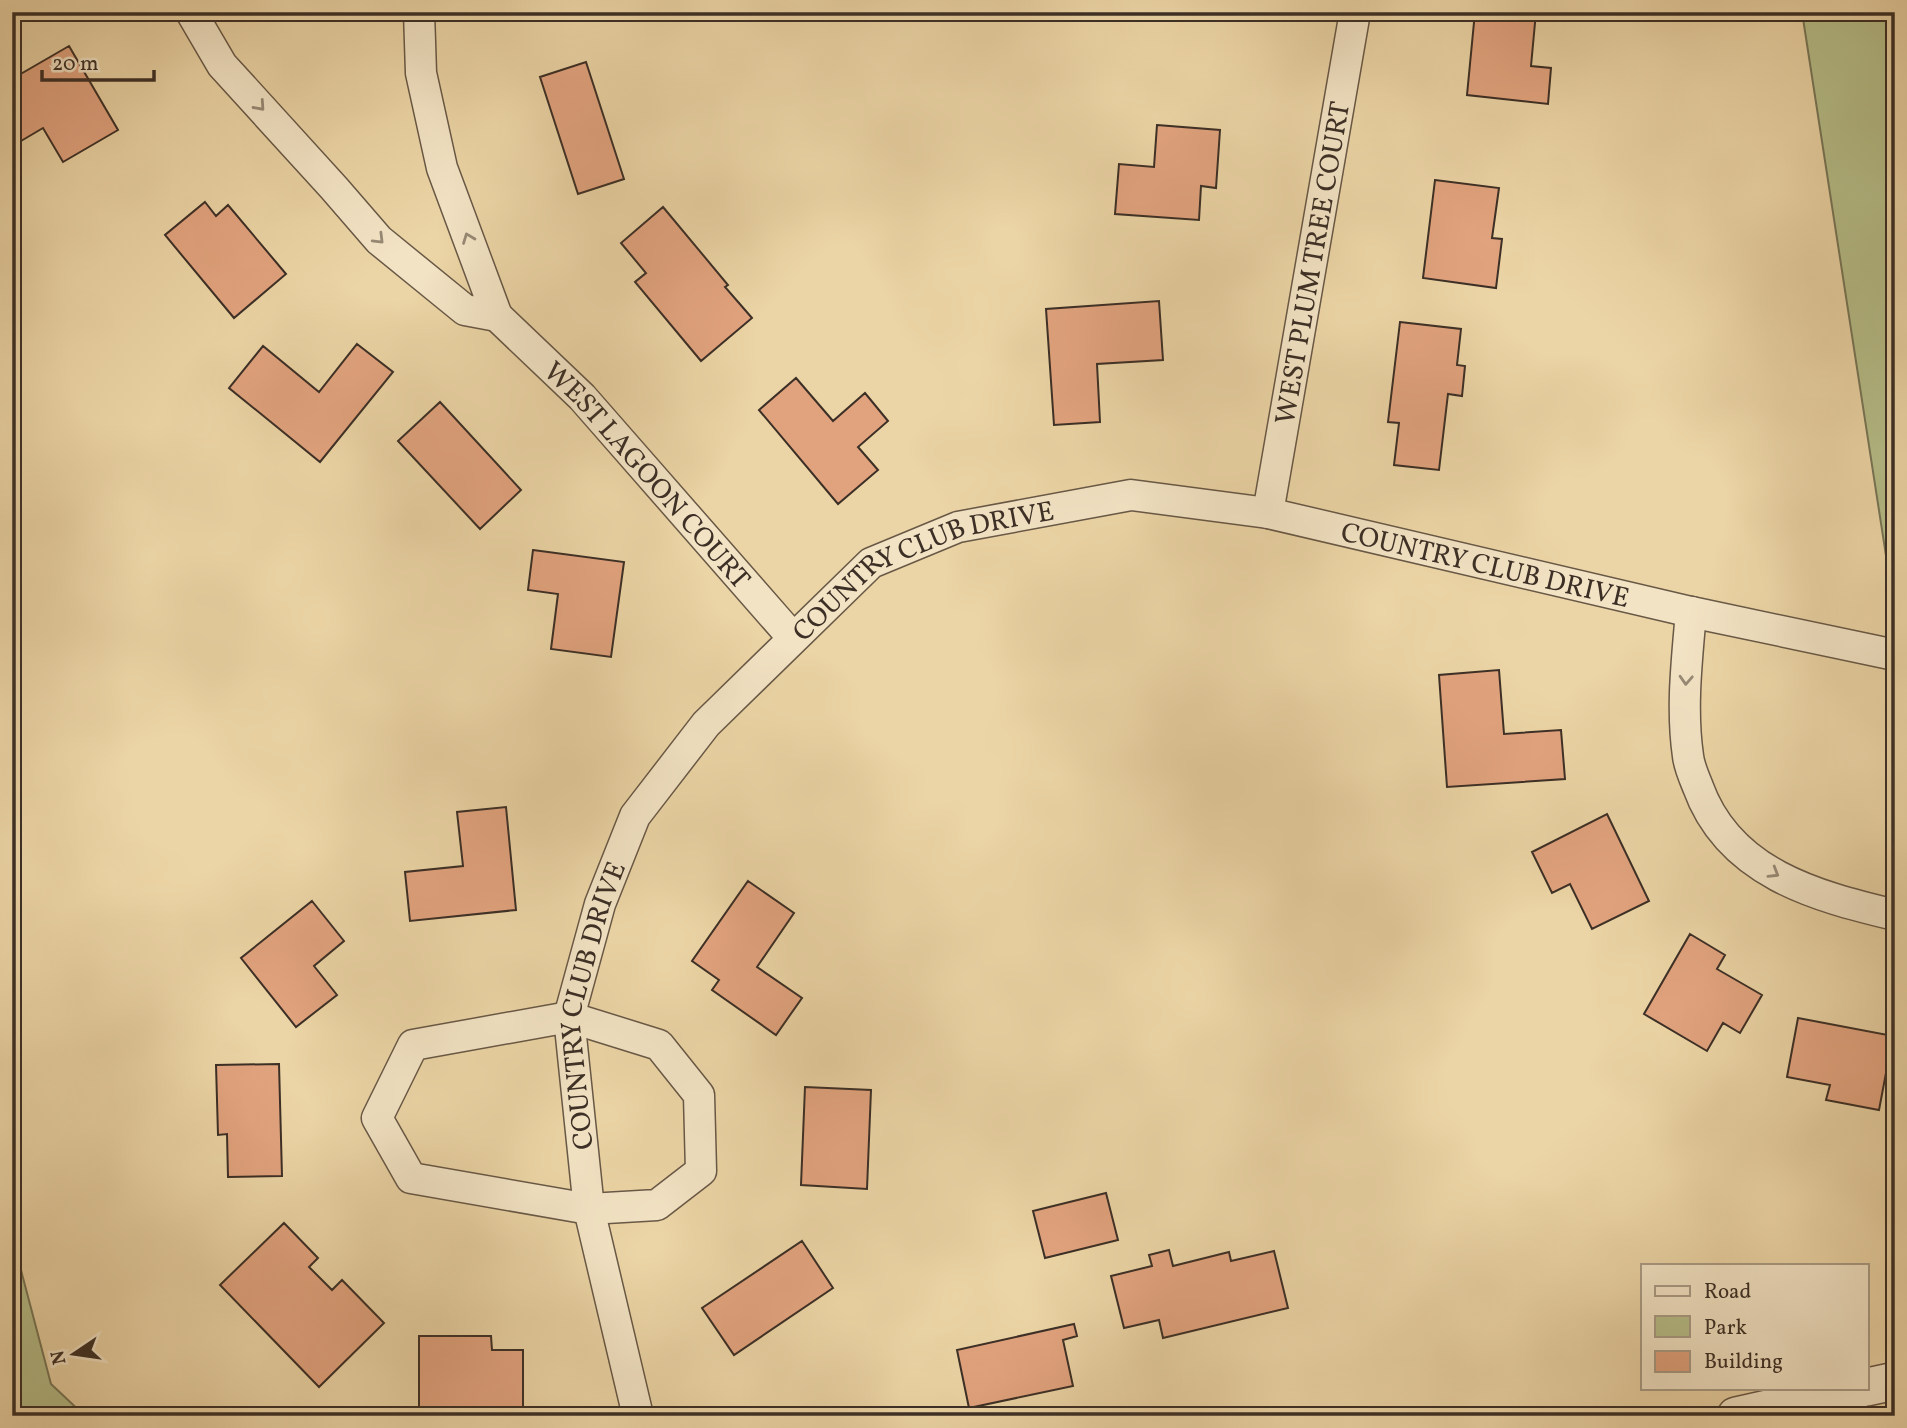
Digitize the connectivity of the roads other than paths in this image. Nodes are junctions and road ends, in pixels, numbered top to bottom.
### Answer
1 (191, 12) edge
2 (419, 12) edge
3 (1356, 12) edge
4 (497, 316) junction
5 (1268, 513) junction
6 (1692, 612) junction
7 (793, 638) junction
8 (1895, 655) edge
9 (1895, 915) edge
10 (569, 1017) junction
11 (589, 1209) junction
12 (1895, 1381) edge
13 (1868, 1386) edge
14 (1851, 1390) edge
15 (638, 1416) edge
16 (1736, 1416) edge

1 -> 4 street
4 -> 2 street, WEST LAGOON COURT
3 - 5 street, WEST PLUM TREE COURT
4 - 7 street, WEST LAGOON COURT
5 - 6 street, COUNTRY CLUB DRIVE
5 - 7 street, COUNTRY CLUB DRIVE
6 - 8 street, COUNTRY CLUB DRIVE
6 -> 9 street
7 - 10 street, COUNTRY CLUB DRIVE
10 - 11 street, COUNTRY CLUB DRIVE
10 - 11 street
10 - 11 street
11 - 15 street, COUNTRY CLUB DRIVE
12 - 13 street
14 - 16 street

